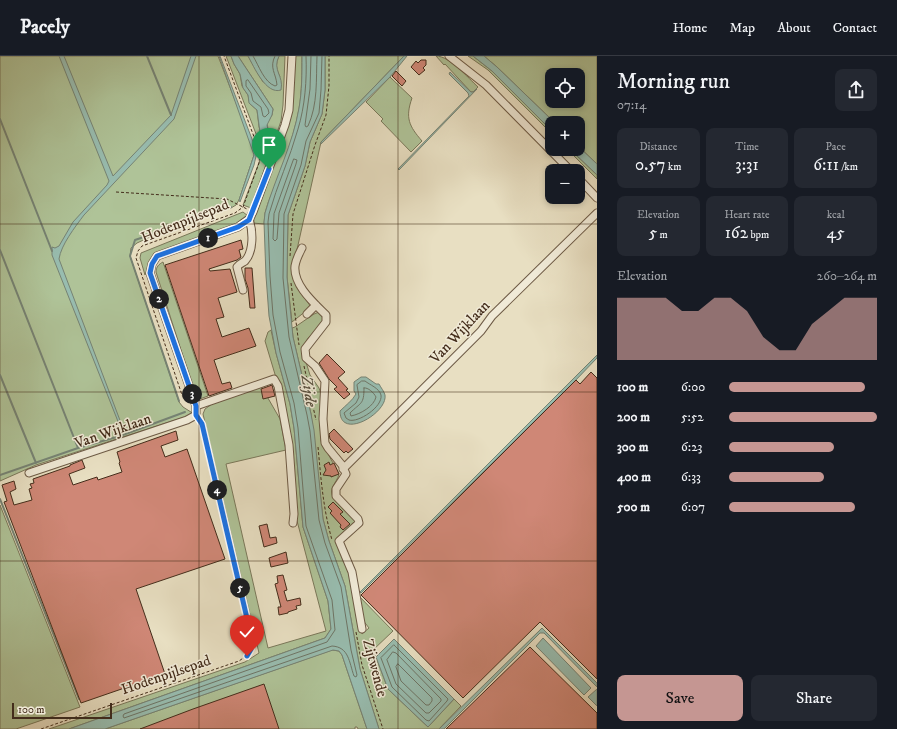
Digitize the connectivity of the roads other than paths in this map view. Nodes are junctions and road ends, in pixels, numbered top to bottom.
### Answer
1 (292, 56) edge
2 (449, 56) edge
3 (564, 164) edge
4 (585, 185) edge
5 (597, 198) edge
6 (597, 213) edge
7 (249, 220) junction
8 (302, 248) dead end
9 (243, 290) dead end
10 (316, 306) junction
11 (307, 314) dead end
12 (192, 406) junction
13 (344, 469) junction
14 (29, 473) dead end
15 (293, 523) dead end
16 (359, 630) road end

1 - 7 street
2 - 3 street
4 - 5 street
6 - 13 street, Van Wijklaan
7 - 9 street
7 - 12 street
8 - 10 street
10 - 11 street
10 - 13 street
12 - 14 street, Van Wijklaan
12 - 15 street
13 - 16 street, Van Wijklaan

